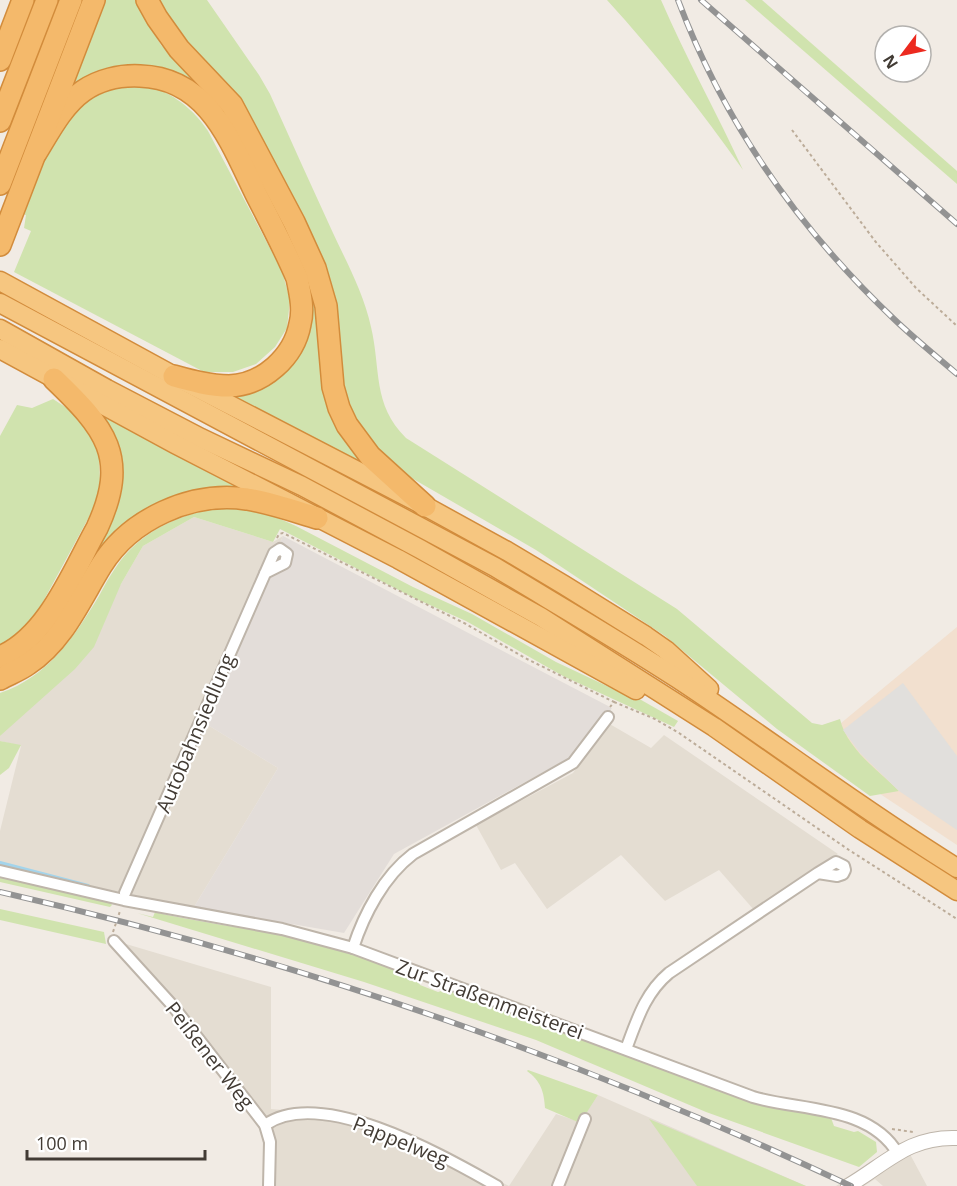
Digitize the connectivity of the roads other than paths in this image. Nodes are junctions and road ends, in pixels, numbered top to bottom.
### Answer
1 (13, 0) edge
2 (23, 0) edge
3 (47, 0) edge
4 (71, 0) edge
5 (94, 0) edge
6 (147, 0) edge
7 (2, 55) edge
8 (0, 121) edge
9 (36, 153) junction
10 (0, 184) edge
11 (1, 242) edge
12 (0, 281) edge
13 (0, 303) edge
14 (0, 328) edge
15 (0, 349) edge
16 (174, 376) junction
17 (54, 379) junction
18 (425, 506) junction
19 (317, 518) junction
20 (276, 551) road end
21 (0, 657) edge
22 (0, 679) edge
23 (608, 717) road end
24 (714, 727) junction
25 (754, 731) junction
26 (957, 868) edge
27 (0, 871) edge
28 (818, 873) dead end
29 (957, 891) edge
30 (124, 896) junction
31 (114, 941) road end
32 (353, 948) junction
33 (626, 1049) junction
34 (585, 1119) dead end
35 (265, 1125) junction
36 (957, 1138) edge
37 (898, 1154) junction
38 (560, 1185) edge
39 (269, 1186) edge
40 (497, 1186) edge
41 (848, 1186) edge

1 - 7 highway
2 - 7 highway
3 - 8 highway
4 - 10 highway
5 - 9 highway
6 - 18 highway
9 - 11 highway
9 - 16 highway
12 - 16 highway
13 - 25 highway
14 - 24 highway
15 - 17 highway
16 - 18 highway
17 - 19 highway
17 - 21 highway
18 - 25 highway
19 - 22 highway
19 - 24 highway
20 - 30 street, Autobahnsiedlung
23 - 32 street
24 - 29 highway
25 - 26 highway
27 - 30 street, Zur Straßenmeisterei
28 - 33 street
30 - 32 street, Zur Straßenmeisterei
31 - 35 street, Peißener Weg
32 - 33 street, Zur Straßenmeisterei
33 - 37 street, Zur Straßenmeisterei
34 - 38 street
35 - 39 street, Peißener Weg
35 - 40 street, Pappelweg
36 - 37 street
37 - 41 street

